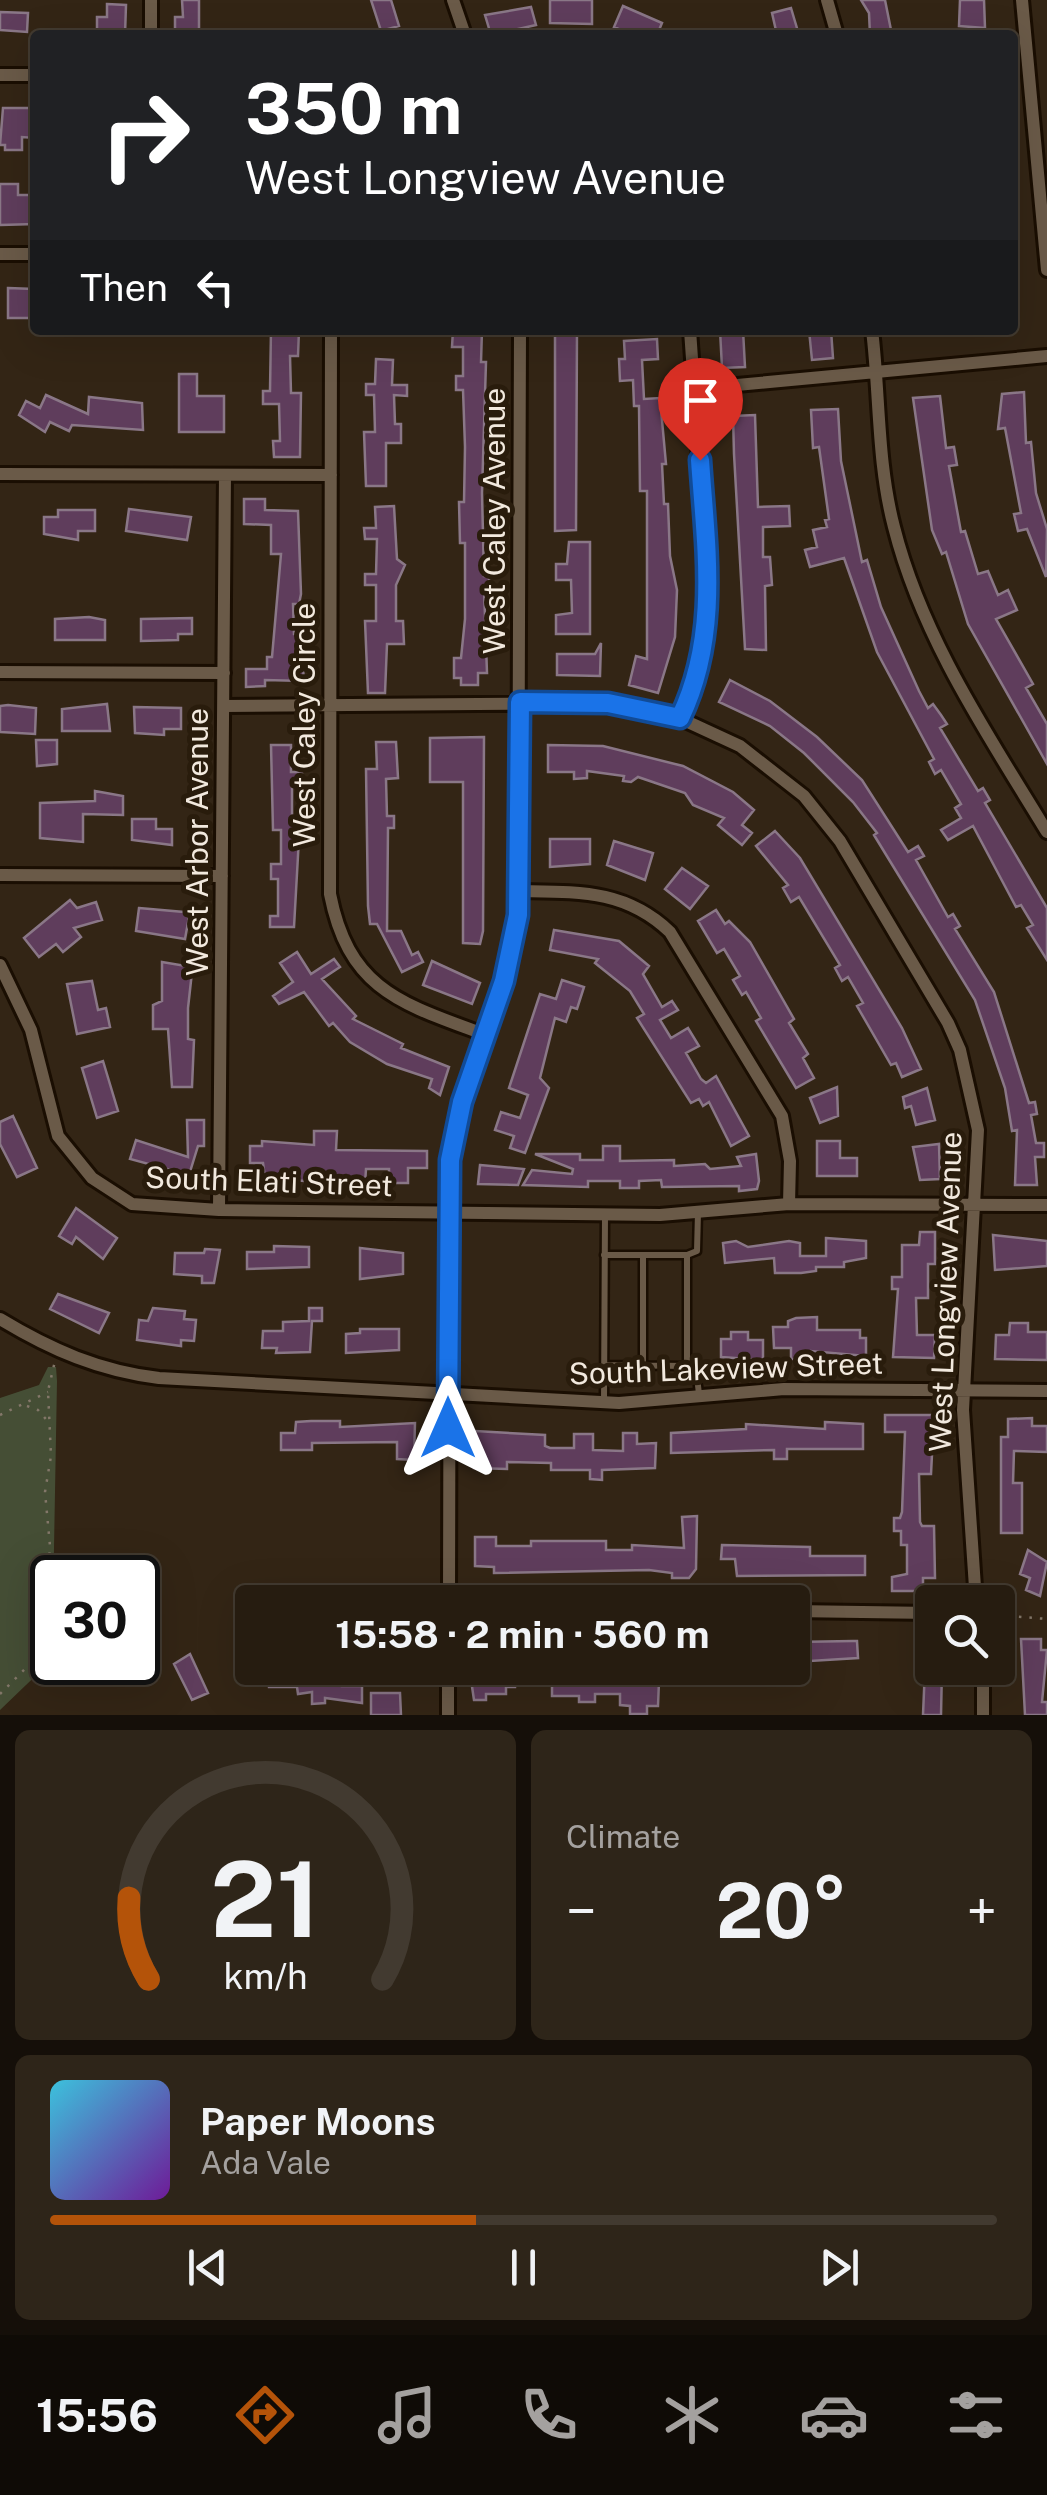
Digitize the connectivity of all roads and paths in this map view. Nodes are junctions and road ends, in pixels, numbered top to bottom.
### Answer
1 (152, 0) edge
2 (453, 0) edge
3 (827, 0) edge
4 (1022, 0) edge
5 (152, 30) edge
6 (463, 30) edge
7 (836, 30) edge
8 (0, 75) edge
9 (30, 75) edge
10 (0, 254) edge
11 (30, 254) edge
12 (1047, 270) edge
13 (331, 335) edge
14 (520, 335) edge
15 (690, 335) edge
16 (873, 335) edge
17 (1047, 356) edge
18 (877, 369) junction
19 (694, 389) junction
20 (0, 474) edge
21 (225, 475) junction
22 (331, 475) junction
23 (0, 672) edge
24 (224, 673) junction
25 (520, 702) junction
26 (330, 704) junction
27 (224, 706) junction
28 (680, 718) junction
29 (1047, 832) edge
30 (0, 874) edge
31 (222, 876) junction
32 (518, 891) junction
33 (0, 964) edge
34 (486, 1035) junction
35 (789, 1204) junction
36 (974, 1204) junction
37 (1047, 1205) edge
38 (219, 1210) junction
39 (698, 1211) junction
40 (450, 1212) junction
41 (605, 1213) junction
42 (604, 1255) junction
43 (643, 1256) junction
44 (686, 1256) junction
45 (0, 1319) edge
46 (59, 1352) junction
47 (604, 1365) junction
48 (643, 1366) junction
49 (687, 1366) junction
50 (964, 1390) junction
51 (48, 1391) junction
52 (1047, 1391) edge
53 (448, 1393) junction
54 (700, 1399) junction
55 (604, 1402) junction
56 (25, 1406) junction
57 (0, 1415) edge
58 (51, 1425) junction
59 (449, 1585) edge
60 (975, 1585) edge
61 (810, 1610) edge
62 (915, 1613) edge
63 (1015, 1616) edge
64 (1047, 1619) edge
65 (448, 1685) edge
66 (982, 1685) edge
67 (0, 1694) edge
68 (448, 1715) edge
69 (983, 1715) edge

1 - 5 street
2 - 6 street
3 - 7 street
4 - 12 street
8 - 9 street
10 - 11 street
13 - 22 street, West Caley Circle
14 - 25 street, West Caley Avenue
15 - 19 street
16 - 18 street
17 - 18 street
18 - 19 street
18 - 29 street
19 - 28 street
20 - 21 street
21 - 22 street
21 - 24 street, West Arbor Avenue
22 - 26 street, West Caley Circle
23 - 24 street
24 - 27 street, West Arbor Avenue
25 - 26 street, West Longview Avenue
25 - 28 street, West Longview Avenue
25 - 32 street, West Caley Avenue
26 - 27 street, West Longview Avenue
26 - 34 street, West Caley Circle
27 - 31 street, West Arbor Avenue
28 - 36 street, West Longview Avenue
30 - 31 street
31 - 38 street, West Arbor Avenue
32 - 34 street, West Caley Avenue
32 - 35 street
33 - 38 street, South Elati Street
34 - 40 street, West Caley Avenue
35 - 36 street, South Elati Street
35 - 39 street, South Elati Street
36 - 37 street, South Elati Street
36 - 50 street, West Longview Avenue
38 - 40 street, South Elati Street
39 - 41 street, South Elati Street
39 - 44 lane
40 - 41 street, South Elati Street
40 - 53 street, West Caley Avenue
41 - 42 lane
42 - 43 lane
42 - 47 lane
43 - 44 lane
43 - 48 lane
44 - 49 lane
45 - 46 street, South Lakeview Street
46 - 51 path
46 - 53 street, South Lakeview Street
47 - 48 lane
47 - 55 lane
48 - 49 lane
49 - 54 lane
50 - 52 street, South Lakeview Street
50 - 54 street, South Lakeview Street
50 - 60 street, West Longview Avenue
51 - 56 path
51 - 58 path
53 - 55 street, South Lakeview Street
53 - 59 street, West Caley Avenue
54 - 55 street, South Lakeview Street
56 - 57 path
56 - 58 path
58 - 67 path
61 - 62 street
63 - 64 path
65 - 68 street
66 - 69 street

